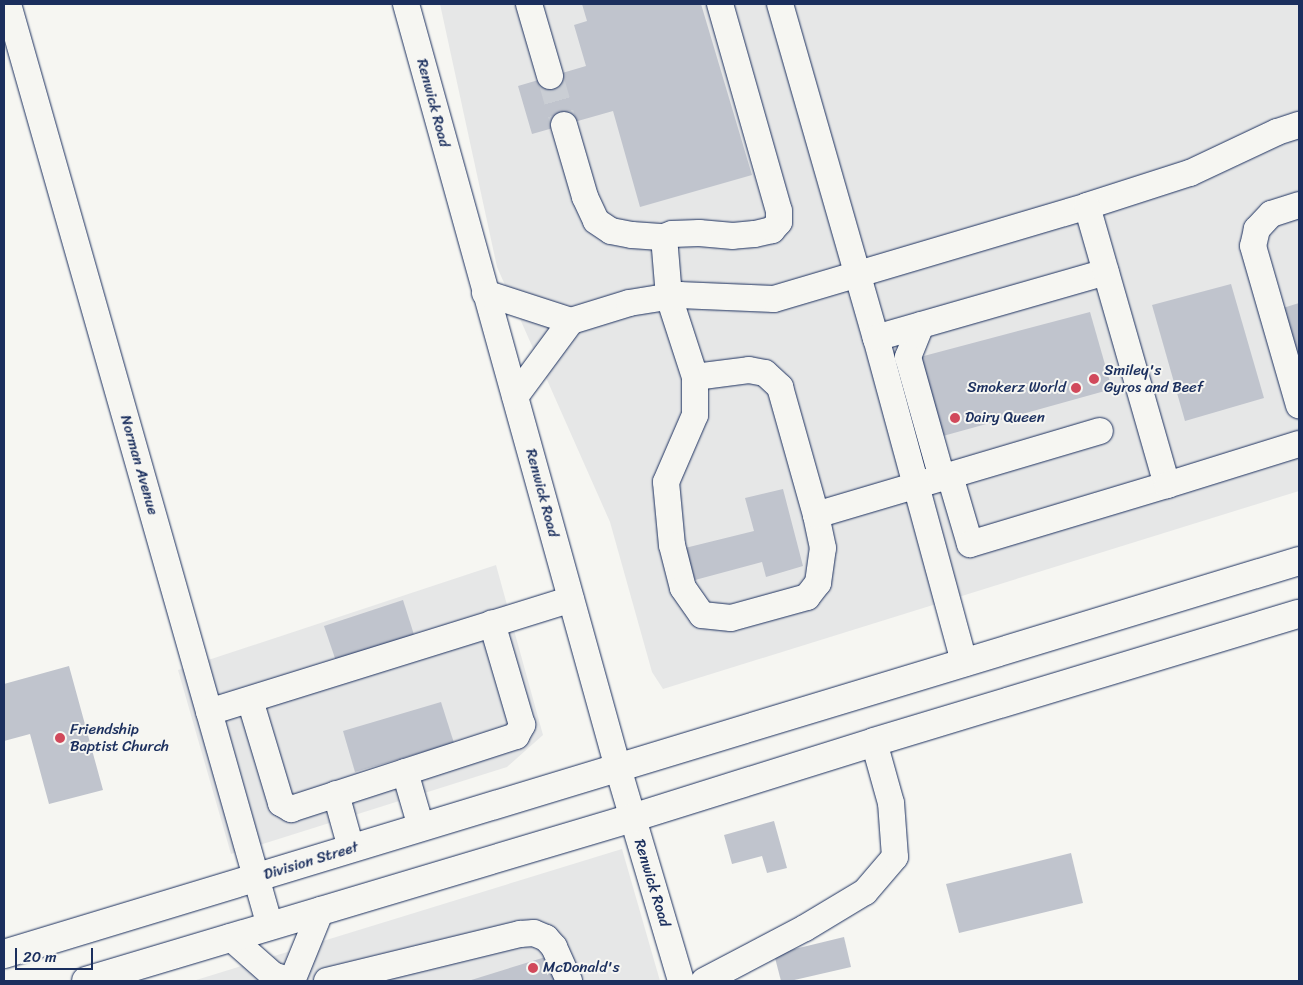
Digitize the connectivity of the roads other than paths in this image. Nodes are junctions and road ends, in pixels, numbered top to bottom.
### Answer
1 (8, 4) edge
2 (406, 4) edge
3 (529, 4) edge
4 (720, 4) edge
5 (780, 4) edge
6 (550, 76) tunnel mouth
7 (564, 125) tunnel mouth
8 (1299, 125) edge
9 (1299, 205) edge
10 (1087, 206) junction
11 (664, 237) junction
12 (1106, 272) junction
13 (857, 273) junction
14 (485, 293) junction
15 (669, 297) junction
16 (571, 321) junction
17 (921, 325) junction
18 (876, 338) junction
19 (695, 377) junction
20 (516, 397) junction
21 (1299, 405) edge
22 (1100, 431) dead end
23 (1299, 444) edge
24 (946, 477) junction
25 (1167, 485) junction
26 (914, 486) junction
27 (816, 515) junction
28 (1299, 561) edge
29 (571, 599) junction
30 (1299, 614) edge
31 (492, 623) junction
32 (964, 663) junction
33 (250, 700) junction
34 (210, 712) junction
35 (874, 742) junction
36 (618, 768) junction
37 (404, 772) junction
38 (336, 794) junction
39 (632, 818) junction
40 (421, 826) junction
41 (351, 848) junction
42 (257, 877) junction
43 (321, 910) junction
44 (270, 926) junction
45 (230, 937) junction
46 (4, 954) edge
47 (86, 981) edge
48 (292, 981) edge
49 (327, 981) edge
50 (569, 981) edge
51 (682, 981) edge
52 (704, 981) edge

1 - 34 street, Norman Avenue
2 - 14 street, Renwick Road
3 - 6 street
4 - 11 street
5 - 13 street
7 - 11 street
8 - 10 street
9 - 21 street
10 - 12 street
10 - 13 street
11 - 15 street
12 - 17 street
12 - 25 street
13 - 15 street
13 - 18 street
14 - 16 street
14 - 20 street, Renwick Road
15 - 16 street
15 - 19 street
16 - 20 street
17 - 18 street
17 - 24 street
18 - 26 street
19 - 27 street
19 - 27 street
20 - 29 street, Renwick Road
22 - 24 street
23 - 25 street
24 - 25 street
24 - 26 street
26 - 27 street
26 - 32 street
28 - 32 main road, Division Street
29 - 31 street
29 - 36 street, Renwick Road
30 - 35 main road
31 - 33 street
31 - 37 street
32 - 36 main road, Division Street
33 - 34 street
33 - 38 street
34 - 42 street, Norman Avenue
35 - 39 main road
35 - 52 street
36 - 39 street, Renwick Road
36 - 40 main road, Division Street
37 - 38 street
37 - 40 street
38 - 41 street
39 - 43 main road
39 - 51 street, Renwick Road
40 - 41 main road, Division Street
41 - 42 main road, Division Street
42 - 44 street, Norman Avenue
42 - 46 main road, Division Street
43 - 44 main road
43 - 48 street
44 - 45 main road
45 - 47 main road
45 - 48 street
49 - 50 street

